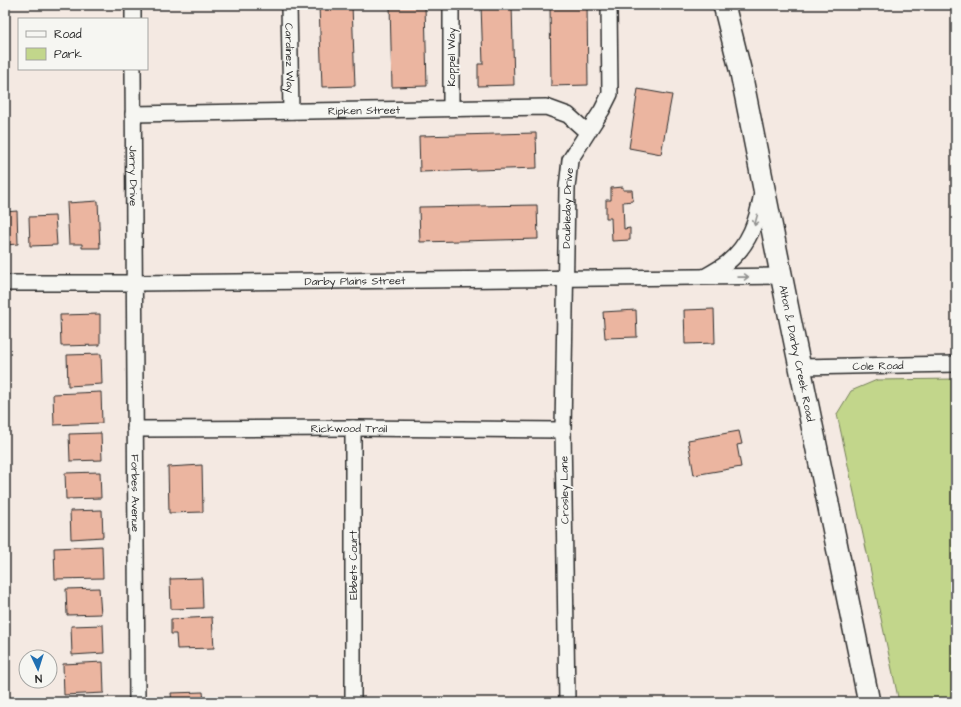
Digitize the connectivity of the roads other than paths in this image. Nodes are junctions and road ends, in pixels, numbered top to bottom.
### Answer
1 (133, 5) edge
2 (289, 5) edge
3 (451, 5) edge
4 (609, 5) edge
5 (724, 5) edge
6 (133, 18) edge
7 (133, 70) edge
8 (452, 108) junction
9 (291, 111) junction
10 (133, 114) junction
11 (587, 132) junction
12 (764, 182) junction
13 (782, 276) junction
14 (705, 277) junction
15 (566, 278) junction
16 (5, 283) edge
17 (134, 283) junction
18 (956, 364) edge
19 (800, 367) junction
20 (353, 428) junction
21 (135, 429) junction
22 (563, 430) junction
23 (137, 702) edge
24 (353, 702) edge
25 (567, 702) edge
26 (869, 702) edge

1 - 6 street
2 - 9 street, Cardinez Way
3 - 8 street, Koppel Way
4 - 11 street, Doubleday Drive
5 - 12 main road, Alton & Darby Creek Road
7 - 10 street, Jarry Drive
8 - 9 street, Ripken Street
8 - 11 street, Ripken Street
9 - 10 street, Ripken Street
10 - 17 street, Jarry Drive
11 - 15 street, Doubleday Drive
12 - 13 main road, Alton & Darby Creek Road
12 -> 14 street
14 -> 13 street, Darby Plains Street
13 - 19 main road, Alton & Darby Creek Road
14 - 15 street, Darby Plains Street
15 - 17 street, Darby Plains Street
15 - 22 street, Crosley Lane
16 - 17 street, Darby Plains Street
17 - 21 street, Forbes Avenue
18 - 19 street, Cole Road
19 - 26 main road, Alton & Darby Creek Road
20 - 21 street, Rickwood Trail
20 - 22 street, Rickwood Trail
20 - 24 street, Ebbets Court
21 - 23 street, Forbes Avenue
22 - 25 street, Crosley Lane

